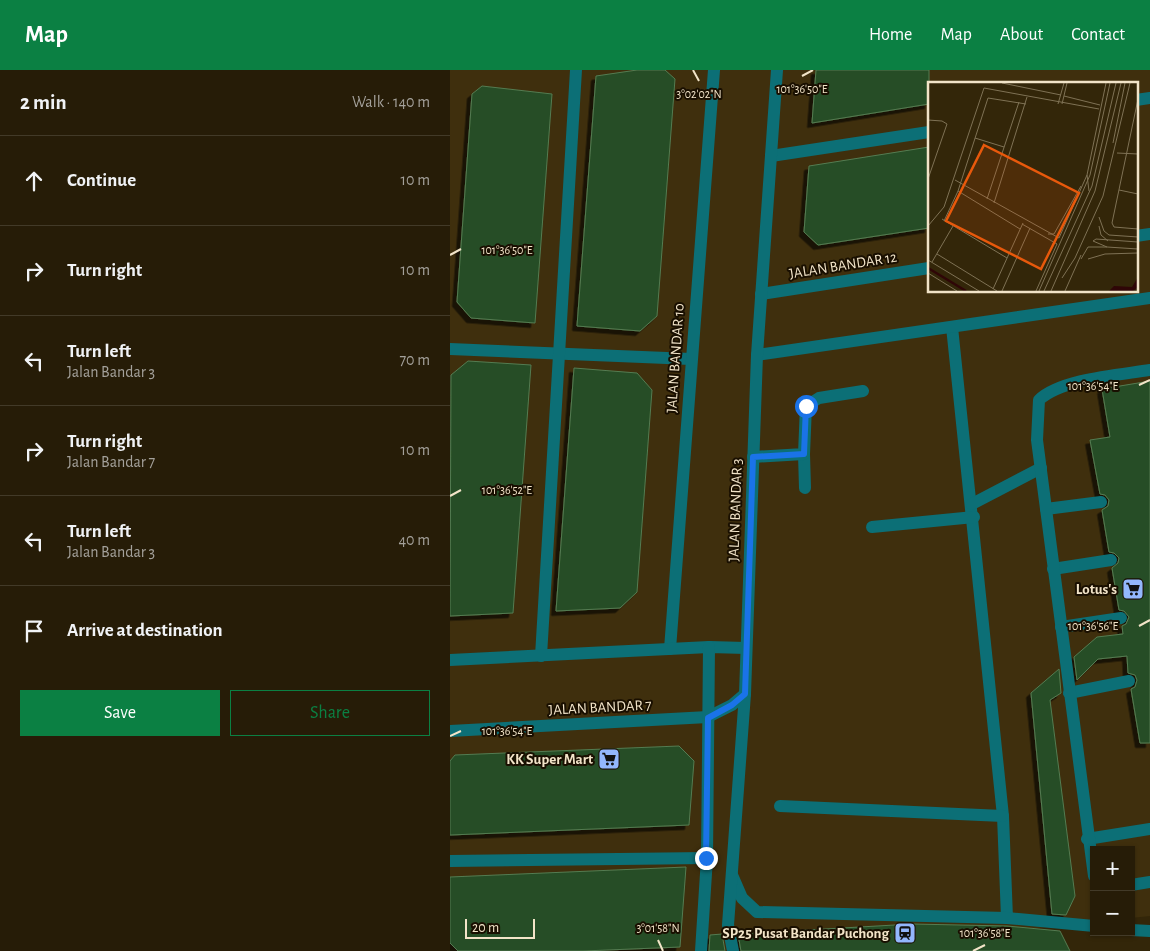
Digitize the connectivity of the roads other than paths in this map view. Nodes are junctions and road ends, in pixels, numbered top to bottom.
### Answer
1 (576, 70) edge
2 (714, 70) edge
3 (777, 70) edge
4 (928, 132) edge
5 (771, 156) junction
6 (928, 268) edge
7 (761, 294) junction
8 (1150, 298) edge
9 (952, 327) junction
10 (450, 349) edge
11 (559, 354) junction
12 (757, 355) junction
13 (691, 359) junction
14 (1150, 370) edge
15 (863, 391) dead end
16 (804, 454) junction
17 (753, 457) junction
18 (1041, 468) junction
19 (805, 488) dead end
20 (1101, 502) dead end
21 (972, 504) junction
22 (1046, 508) junction
23 (974, 517) junction
24 (872, 527) dead end
25 (1111, 560) dead end
26 (1053, 569) junction
27 (1120, 618) dead end
28 (1061, 626) junction
29 (709, 648) junction
30 (746, 648) junction
31 (670, 649) junction
32 (541, 656) junction
33 (450, 660) edge
34 (1129, 681) dead end
35 (1069, 693) junction
36 (745, 694) junction
37 (708, 718) junction
38 (450, 731) edge
39 (780, 806) dead end
40 (1004, 816) junction
41 (1150, 829) edge
42 (1087, 839) junction
43 (1090, 855) edge
44 (706, 858) junction
45 (450, 861) edge
46 (731, 873) junction
47 (1150, 882) edge
48 (1135, 884) edge
49 (1007, 918) junction
50 (1090, 926) edge
51 (1135, 930) edge
52 (1150, 931) edge
53 (701, 951) edge
54 (733, 951) edge

1 - 11 street
2 - 13 street, JALAN BANDAR 10
3 - 5 street, JALAN BANDAR 3
4 - 5 street
5 - 7 street, JALAN BANDAR 3
6 - 7 street, JALAN BANDAR 12
7 - 12 street, JALAN BANDAR 3
8 - 9 street
9 - 12 street
9 - 21 street
10 - 11 street
11 - 13 street
11 - 32 street
12 - 17 street, JALAN BANDAR 3
13 - 31 street, JALAN BANDAR 10
14 - 18 street
15 - 16 street
16 - 17 street
16 - 19 street
17 - 30 street, JALAN BANDAR 3
18 - 21 street
18 - 22 street
20 - 22 street
21 - 23 street
22 - 26 street
23 - 24 street
23 - 40 street
25 - 26 street
26 - 28 street
27 - 28 street
28 - 35 street
29 - 30 street
29 - 31 street
29 - 37 street
30 - 36 street, JALAN BANDAR 3
31 - 32 street
32 - 33 street
34 - 35 street
35 - 42 street
36 - 37 street, JALAN BANDAR 7
36 - 46 street, JALAN BANDAR 3
37 - 38 street, JALAN BANDAR 7
37 - 44 street
39 - 40 street
40 - 49 street
41 - 42 street
42 - 43 street
44 - 45 street
44 - 53 street
46 - 49 street
46 - 54 street, JALAN BANDAR 3
47 - 48 street
49 - 50 street
51 - 52 street

